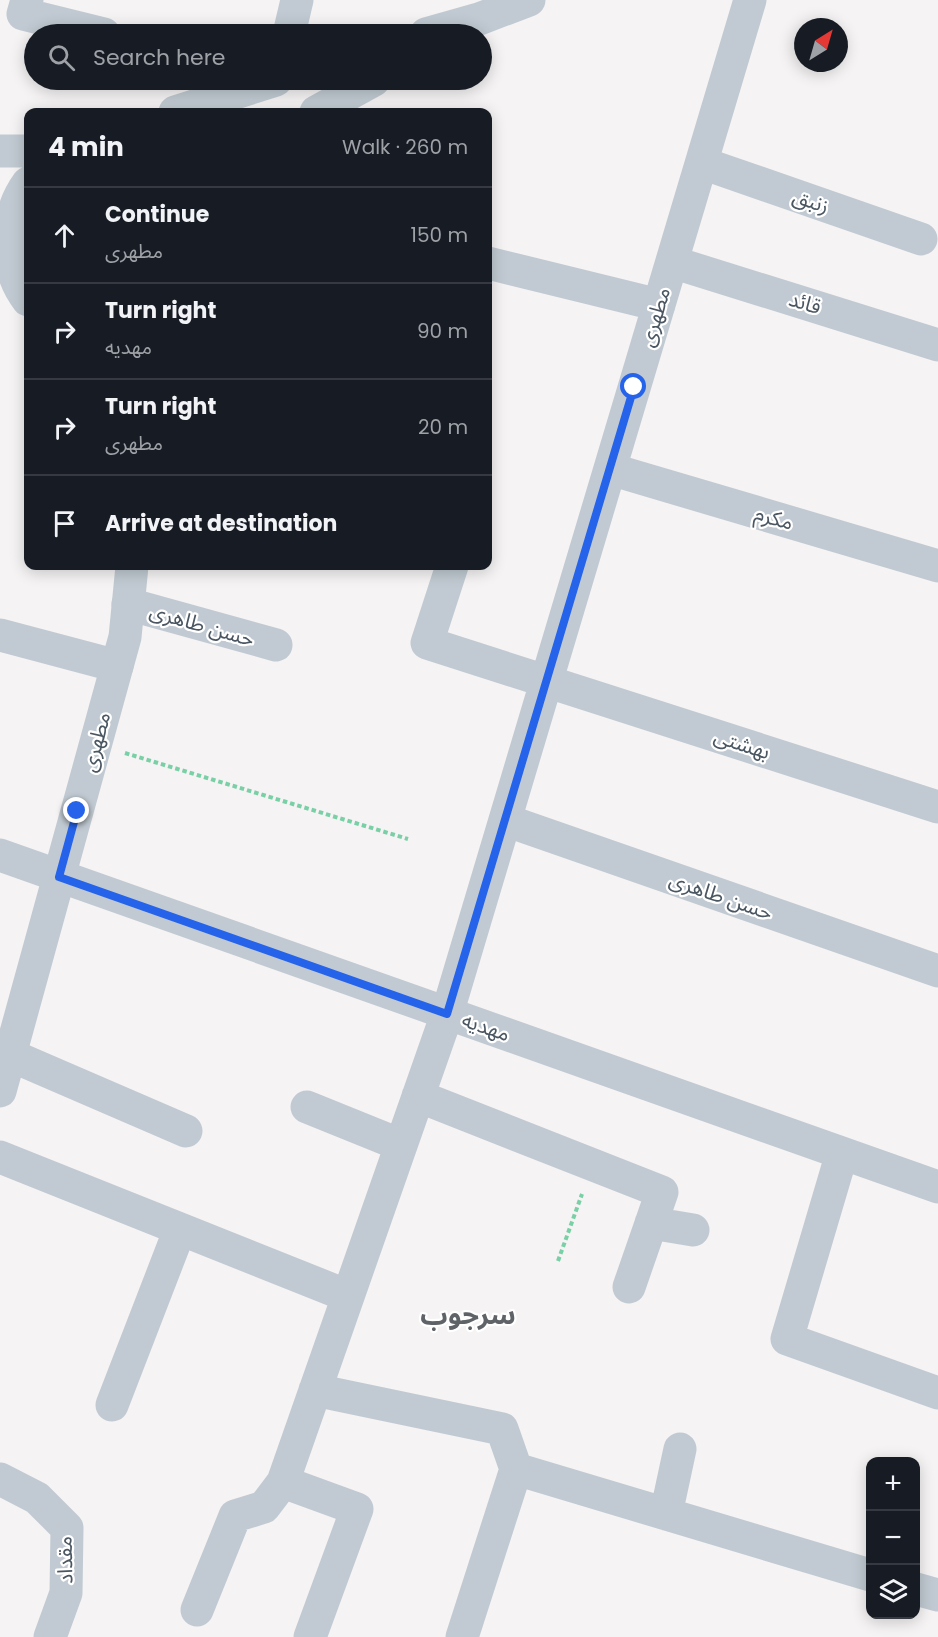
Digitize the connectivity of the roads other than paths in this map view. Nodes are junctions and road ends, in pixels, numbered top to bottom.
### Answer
1 (297, 0) edge
2 (529, 0) edge
3 (750, 0) edge
4 (17, 5) edge
5 (74, 24) edge
6 (291, 24) edge
7 (472, 24) edge
8 (222, 90) edge
9 (356, 90) edge
10 (184, 108) edge
11 (323, 108) edge
12 (0, 151) edge
13 (24, 151) edge
14 (702, 163) junction
15 (24, 189) edge
16 (921, 240) dead end
17 (672, 262) junction
18 (492, 264) edge
19 (14, 275) edge
20 (659, 305) junction
21 (938, 345) edge
22 (610, 469) junction
23 (938, 566) edge
24 (132, 570) edge
25 (451, 570) edge
26 (128, 604) junction
27 (0, 635) edge
28 (276, 645) dead end
29 (117, 666) junction
30 (546, 680) junction
31 (938, 807) edge
32 (505, 820) junction
33 (0, 855) edge
34 (59, 877) junction
35 (938, 971) edge
36 (447, 1014) junction
37 (10, 1055) junction
38 (0, 1090) edge
39 (418, 1096) junction
40 (308, 1107) dead end
41 (186, 1131) dead end
42 (400, 1145) junction
43 (842, 1153) junction
44 (0, 1157) edge
45 (938, 1187) edge
46 (651, 1223) junction
47 (180, 1229) junction
48 (693, 1230) dead end
49 (629, 1287) dead end
50 (348, 1296) junction
51 (315, 1390) junction
52 (938, 1393) edge
53 (112, 1405) dead end
54 (680, 1449) dead end
55 (516, 1469) junction
56 (0, 1479) edge
57 (283, 1482) junction
58 (666, 1514) junction
59 (866, 1574) edge
60 (920, 1590) edge
61 (938, 1595) edge
62 (196, 1610) dead end
63 (50, 1637) edge
64 (310, 1637) edge
65 (462, 1637) edge

1 - 6 street
2 - 7 street
3 - 14 street, مطهری
4 - 5 street
8 - 10 street
9 - 11 street
12 - 13 street
14 - 16 street, زنبق
14 - 17 street, مطهری
15 - 19 street
17 - 20 street, مطهری
17 - 21 street, قائد
18 - 20 street
20 - 22 street, مطهری
22 - 23 street, مکرم
22 - 30 street, مطهری
24 - 26 street, مطهری
25 - 30 street, بهشتی
26 - 28 street, حسن طاهری
26 - 29 street, مطهری
27 - 29 street
29 - 34 street, مطهری
30 - 31 street, بهشتی
30 - 32 street, مطهری
32 - 35 street, حسن طاهری
32 - 36 street, مطهری
33 - 34 street, مهدیه
34 - 36 street, مهدیه
34 - 37 street, مطهری
36 - 39 street, مطهری
36 - 43 street, مهدیه
37 - 38 street, مطهری
37 - 41 street
39 - 42 street, مطهری
39 - 46 street
40 - 42 street
42 - 50 street, مطهری
43 - 45 street, مهدیه
43 - 52 street
44 - 47 street
46 - 48 street
46 - 49 street
47 - 50 street
47 - 53 street
50 - 51 street, مطهری
51 - 55 street
51 - 57 street, مطهری
54 - 58 street
55 - 58 street
55 - 65 street
56 - 63 street, مقداد
57 - 62 street, مطهری
57 - 64 street
58 - 59 street
60 - 61 street

